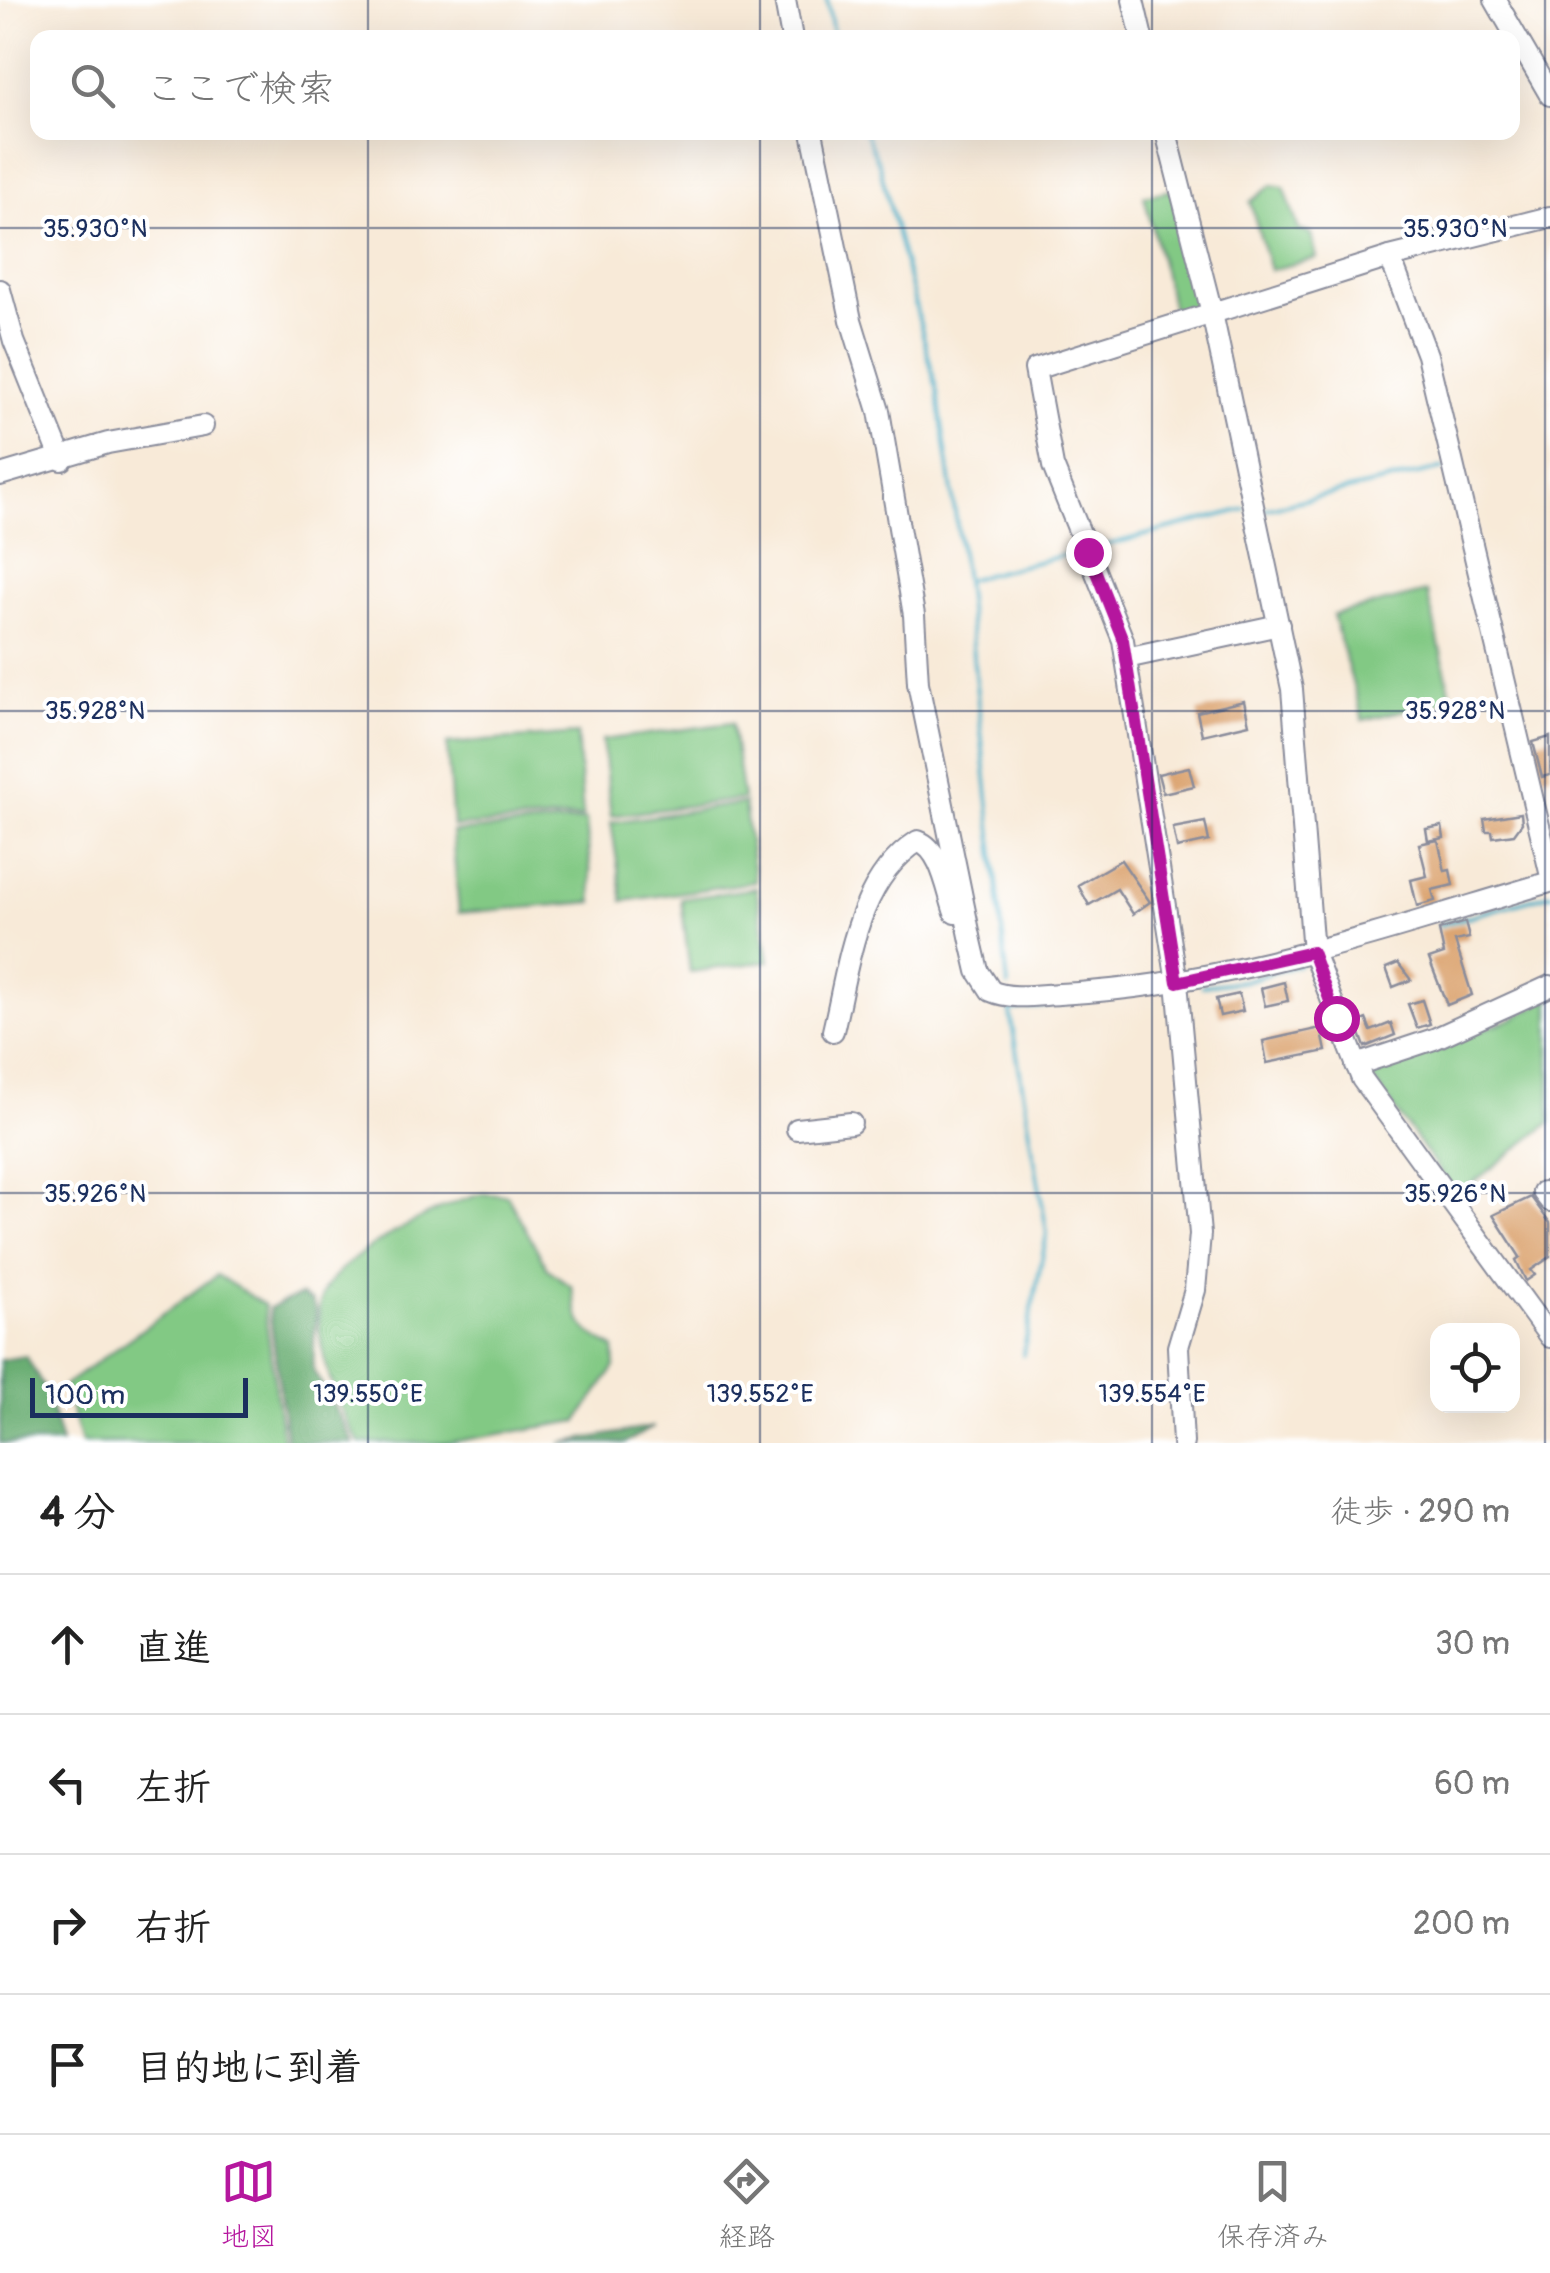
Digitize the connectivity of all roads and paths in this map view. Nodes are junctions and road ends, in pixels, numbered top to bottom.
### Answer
1 (785, 0) edge
2 (1133, 0) edge
3 (1496, 0) edge
4 (791, 30) edge
5 (1140, 30) edge
6 (1513, 30) edge
7 (1520, 42) edge
8 (1550, 95) edge
9 (814, 140) edge
10 (1168, 140) edge
11 (1550, 216) edge
12 (1390, 257) junction
13 (0, 290) edge
14 (1212, 313) junction
15 (203, 426) dead end
16 (62, 460) junction
17 (0, 474) edge
18 (1279, 625) junction
19 (1126, 658) junction
20 (1550, 872) edge
21 (1550, 882) edge
22 (971, 941) junction
23 (1312, 952) junction
24 (1177, 982) junction
25 (1550, 986) edge
26 (833, 1030) dead end
27 (1356, 1065) junction
28 (851, 1123) dead end
29 (797, 1129) dead end
30 (1549, 1335) edge
31 (1182, 1443) edge

1 - 4 street
2 - 5 street
3 - 6 street
7 - 8 street
9 - 22 street
10 - 14 street
11 - 12 street
12 - 14 street
12 - 20 street
13 - 16 street
14 - 18 street
14 - 19 street
15 - 16 street
16 - 17 street
18 - 19 street
18 - 23 street
19 - 24 street
21 - 23 street
22 - 24 street
22 - 26 street
23 - 24 street
23 - 27 street
24 - 31 street
25 - 27 street
27 - 30 street
28 - 29 street

